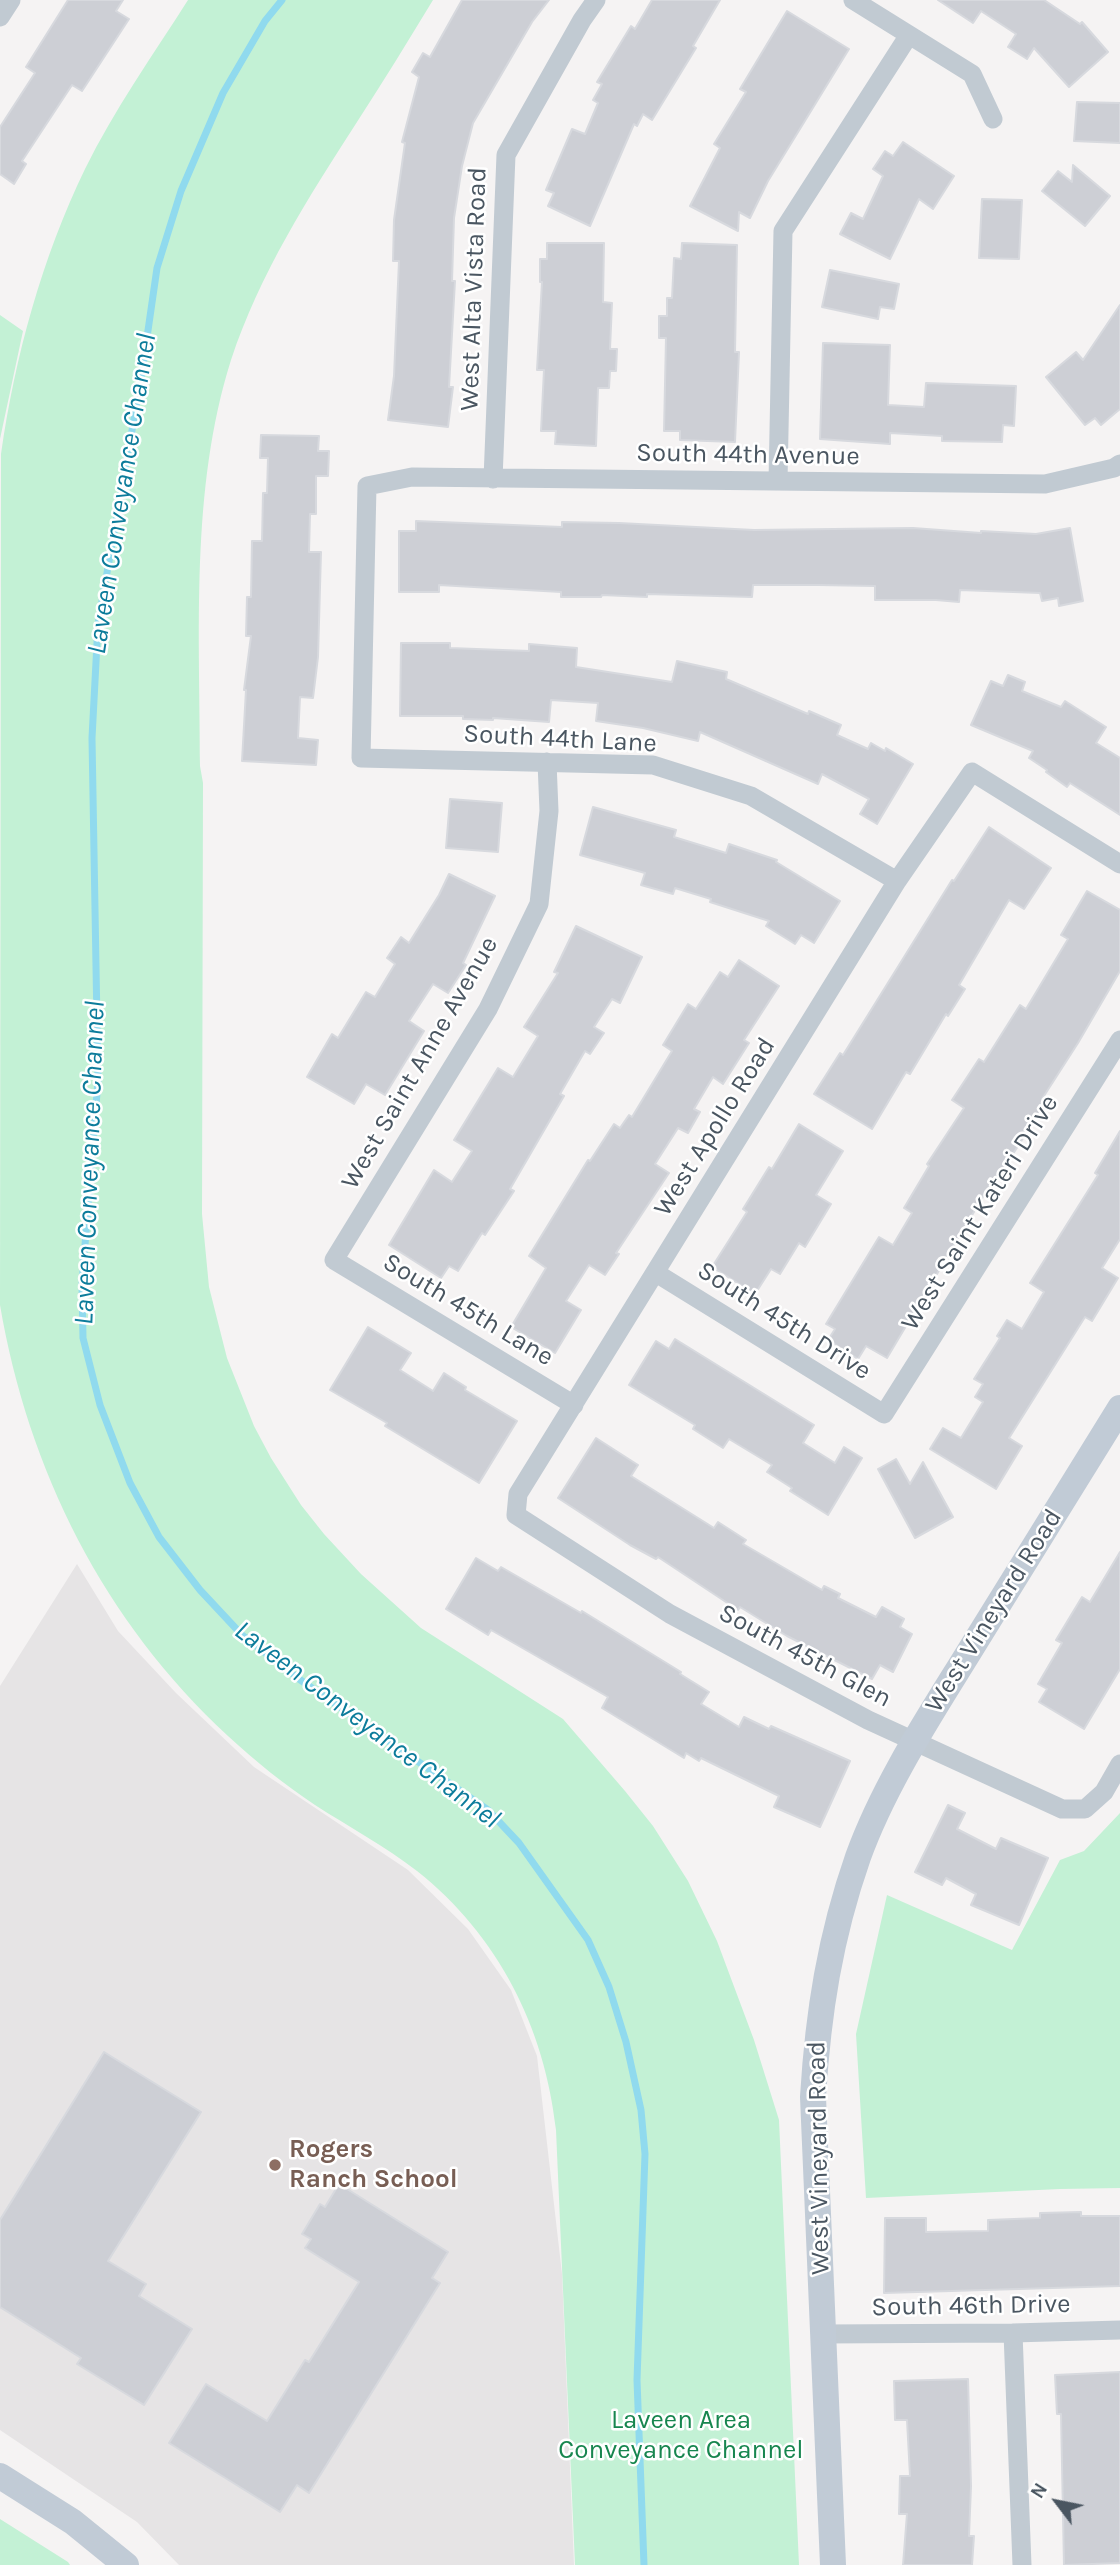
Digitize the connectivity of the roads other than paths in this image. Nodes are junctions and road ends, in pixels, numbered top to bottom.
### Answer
1 (10, 0) edge
2 (596, 0) edge
3 (853, 0) edge
4 (0, 18) edge
5 (909, 35) junction
6 (993, 119) dead end
7 (1118, 470) edge
8 (493, 479) junction
9 (778, 481) junction
10 (361, 758) joint
11 (547, 762) junction
12 (1120, 864) edge
13 (897, 881) junction
14 (1120, 1040) edge
15 (334, 1260) joint
16 (656, 1273) junction
17 (574, 1405) junction
18 (1120, 1408) edge
19 (884, 1414) joint
20 (516, 1515) joint
21 (915, 1742) junction
22 (1120, 1764) edge
23 (1120, 2330) edge
24 (1013, 2333) junction
25 (823, 2334) junction
26 (0, 2476) edge
27 (126, 2565) edge
28 (833, 2565) edge
29 (1022, 2565) edge

1 - 4 street
2 - 8 street, West Alta Vista Road
3 - 5 street
5 - 6 street
5 - 9 street
7 - 9 street, South 44th Avenue
8 - 9 street, South 44th Avenue
8 - 10 street, South 44th Avenue
10 - 11 street, South 44th Lane
11 - 13 street, South 44th Lane
11 - 15 street, West Saint Anne Avenue
12 - 13 street, West Apollo Road
13 - 16 street, West Apollo Road
14 - 19 street, West Saint Kateri Drive
15 - 17 street, South 45th Lane
16 - 17 street, West Apollo Road
16 - 19 street, South 45th Drive
17 - 20 street, West Apollo Road
18 - 21 street, West Vineyard Road
20 - 21 street, South 45th Glen
21 - 22 street, South 45th Glen
21 - 25 street, West Vineyard Road
23 - 24 street, South 46th Drive
24 - 25 street, South 46th Drive
24 - 29 street
25 - 28 street, West Vineyard Road
26 - 27 street

